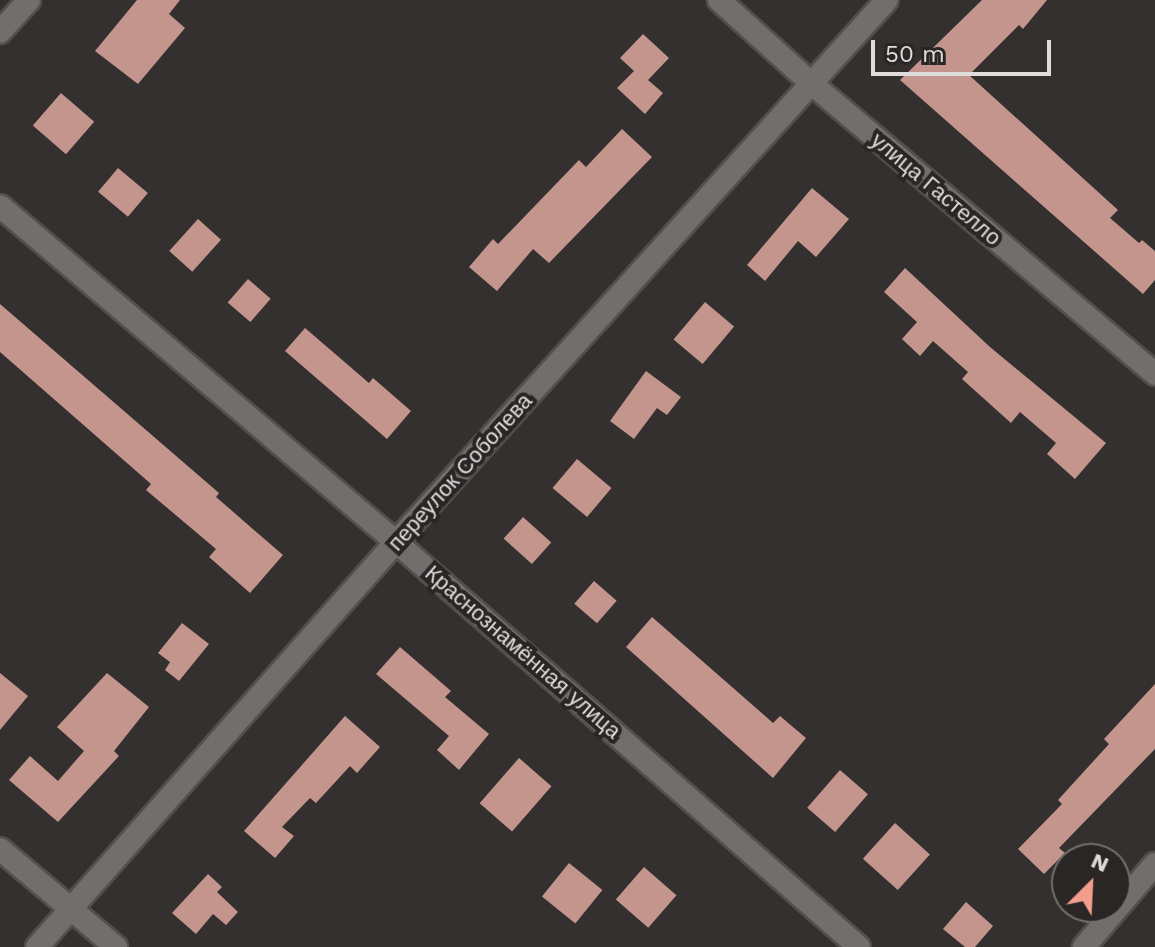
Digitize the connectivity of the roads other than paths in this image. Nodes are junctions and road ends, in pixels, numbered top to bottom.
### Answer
1 (29, 0) edge
2 (719, 0) edge
3 (887, 0) edge
4 (0, 32) edge
5 (812, 84) junction
6 (0, 206) edge
7 (1155, 374) edge
8 (396, 542) junction
9 (0, 849) edge
10 (1155, 864) edge
11 (71, 909) junction
12 (37, 947) edge
13 (116, 947) edge
14 (859, 947) edge
15 (1084, 947) edge

1 - 4 main road
2 - 5 main road, улица Гастелло
3 - 5 main road, переулок Соболева
5 - 7 main road, улица Гастелло
5 - 8 main road, переулок Соболева
6 - 8 main road, Краснознамённая улица
8 - 11 main road, переулок Соболева
8 - 14 main road, Краснознамённая улица
9 - 11 main road
10 - 15 main road
11 - 12 main road, переулок Соболева
11 - 13 main road

